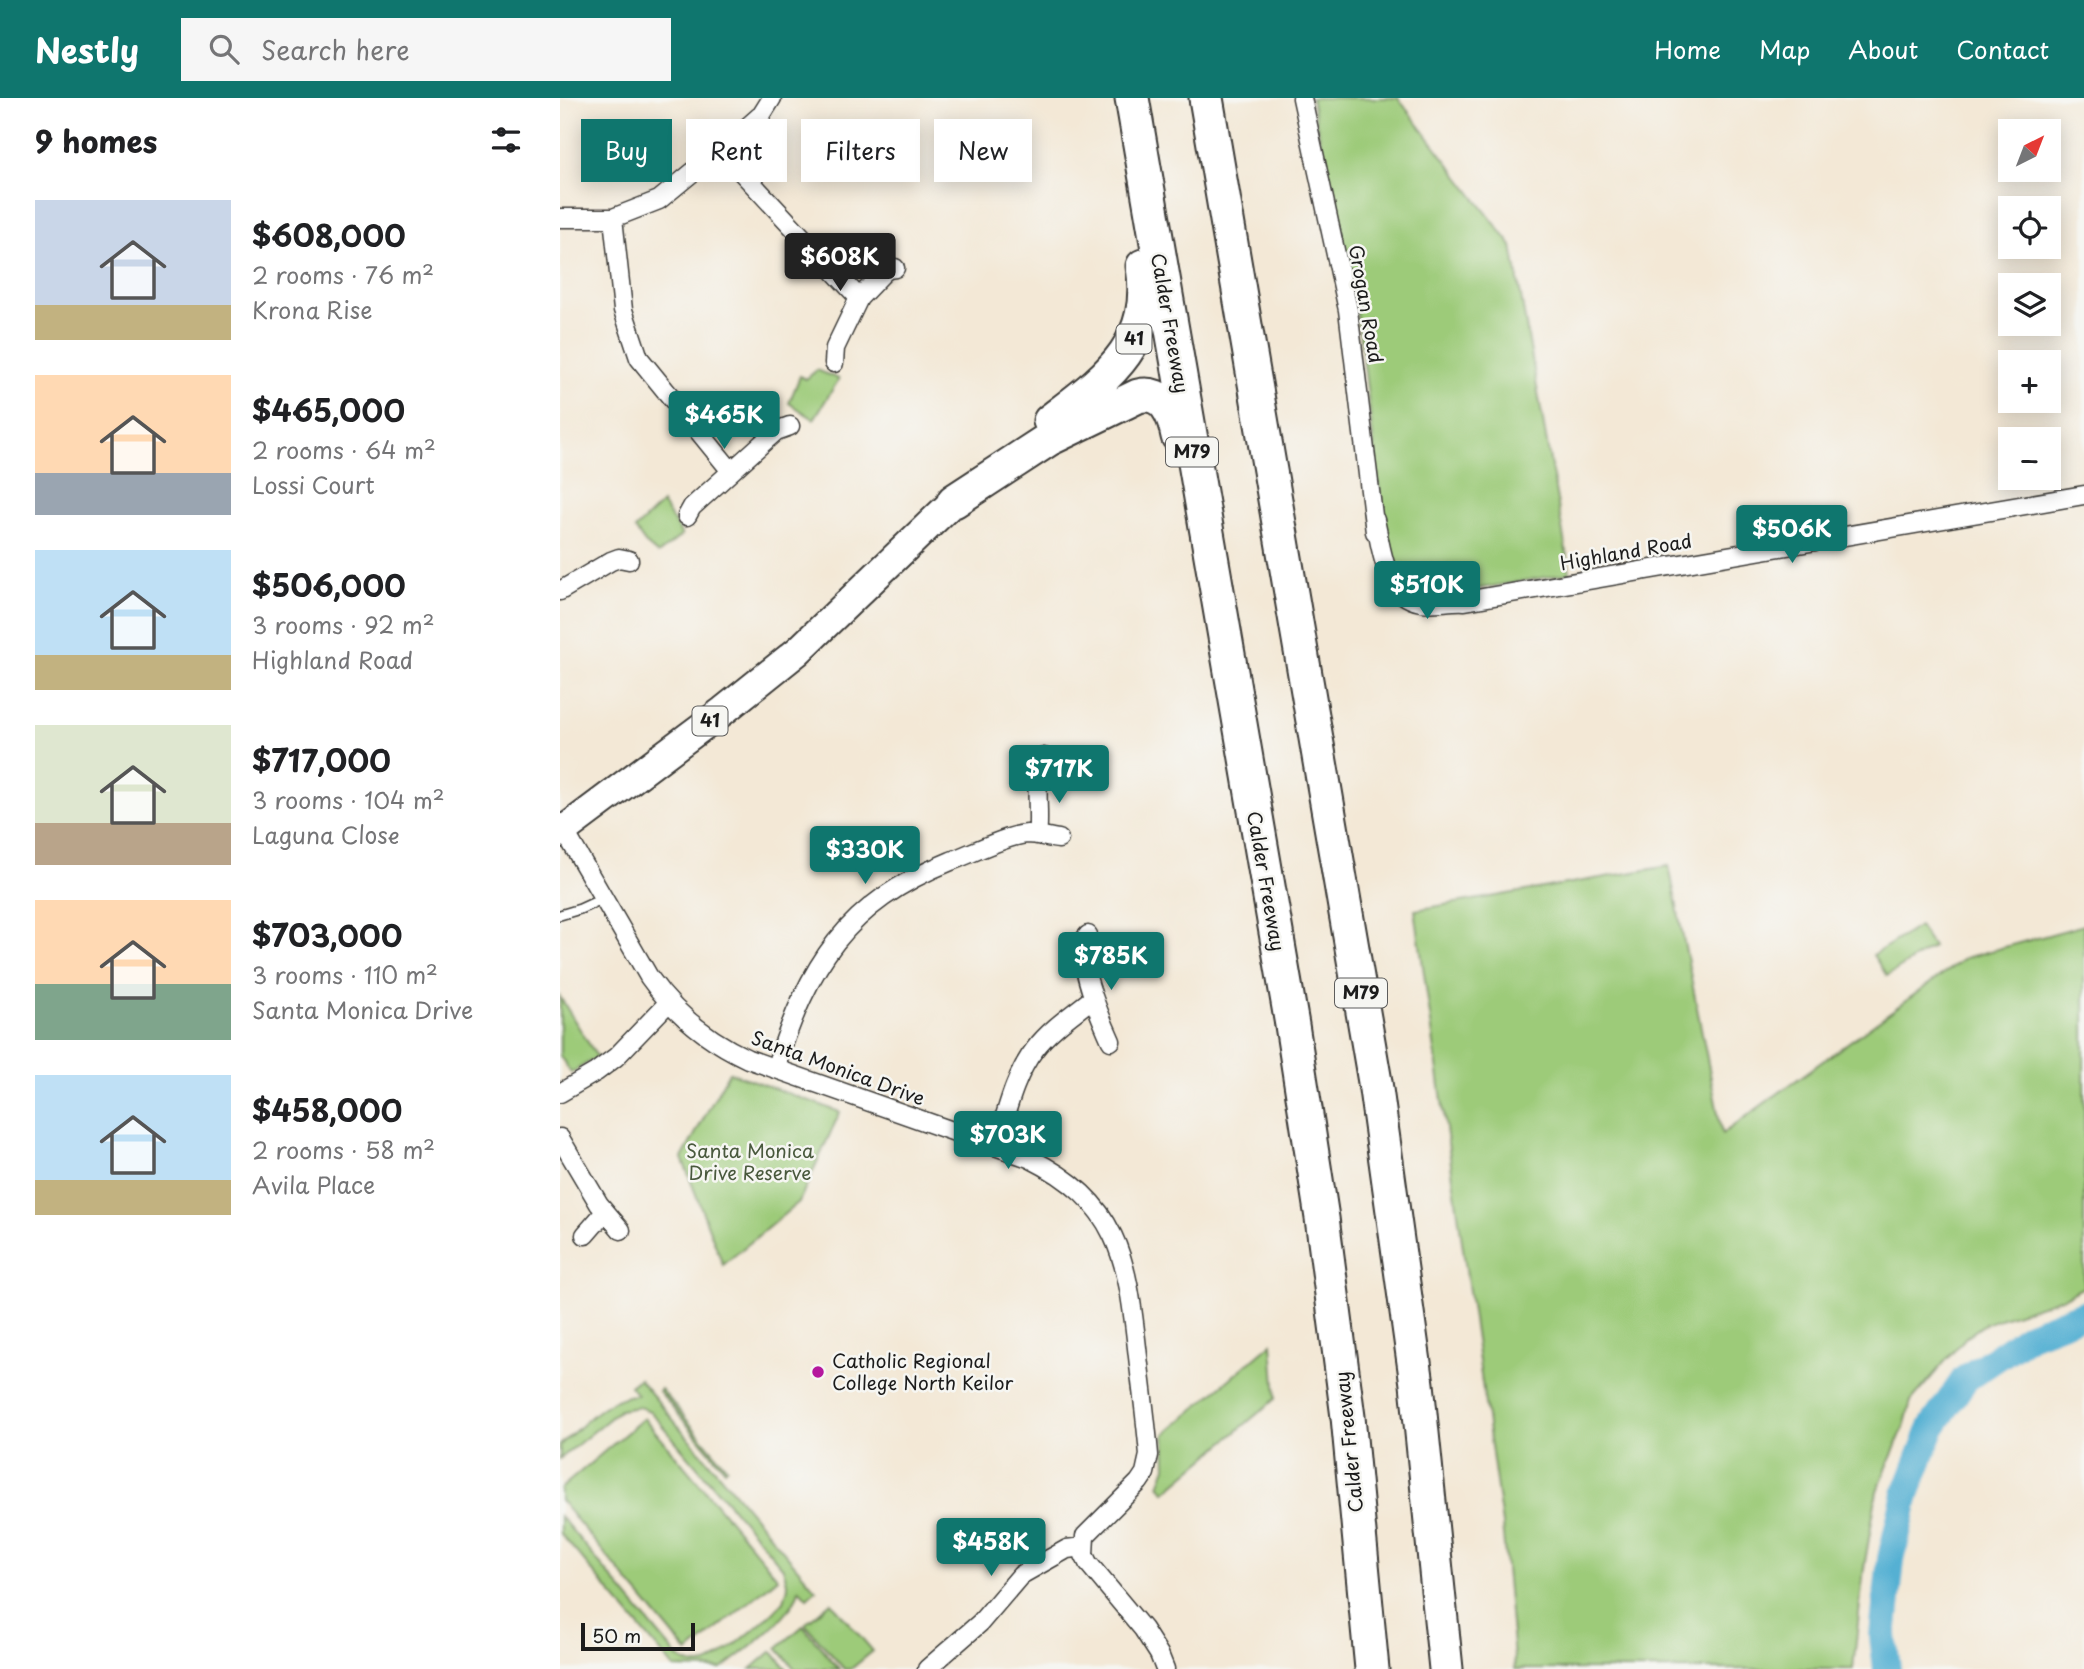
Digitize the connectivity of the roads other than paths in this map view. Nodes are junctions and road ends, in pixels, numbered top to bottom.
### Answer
1 (772, 98) edge
2 (1116, 98) edge
3 (1132, 98) edge
4 (1206, 98) edge
5 (1301, 98) edge
6 (756, 119) edge
7 (686, 178) edge
8 (751, 182) edge
9 (560, 218) edge
10 (613, 218) junction
11 (895, 268) dead end
12 (859, 298) junction
13 (834, 363) dead end
14 (790, 426) dead end
15 (731, 471) junction
16 (2084, 495) edge
17 (954, 501) junction
18 (687, 516) dead end
19 (629, 560) dead end
20 (561, 589) edge
21 (1400, 597) joint
22 (1044, 757) dead end
23 (1252, 805) junction
24 (561, 825) edge
25 (1037, 835) junction
26 (1059, 839) dead end
27 (604, 898) junction
28 (560, 915) edge
29 (1088, 935) dead end
30 (1093, 998) junction
31 (668, 1003) junction
32 (1111, 1041) dead end
33 (775, 1069) junction
34 (560, 1093) edge
35 (560, 1138) edge
36 (996, 1146) junction
37 (604, 1212) junction
38 (621, 1230) dead end
39 (585, 1235) dead end
40 (1083, 1547) junction
41 (927, 1669) edge
42 (1165, 1669) edge
43 (1372, 1669) edge
44 (1446, 1669) edge

1 - 6 street
2 - 17 highway, 41
3 - 23 highway, Calder Freeway / M79
4 - 44 highway, M79
5 - 21 street, Grogan Road
7 - 10 street
8 - 12 street
9 - 10 street
10 - 15 street
11 - 12 street
12 - 13 street
14 - 15 street
15 - 18 street
16 - 21 street, Highland Road
17 - 23 highway, 41
17 - 24 main road, 41
19 - 20 street
22 - 25 street
23 - 43 highway, Calder Freeway / M79
24 - 27 street, Santa Monica Drive
25 - 26 street
25 - 33 street
27 - 28 lane
27 - 31 street, Santa Monica Drive
29 - 30 street
30 - 32 street
30 - 36 street
31 - 33 street, Santa Monica Drive
31 - 34 street
33 - 36 street, Santa Monica Drive
35 - 37 street
36 - 40 street, Santa Monica Drive
37 - 38 street
37 - 39 street
40 - 41 street
40 - 42 street

